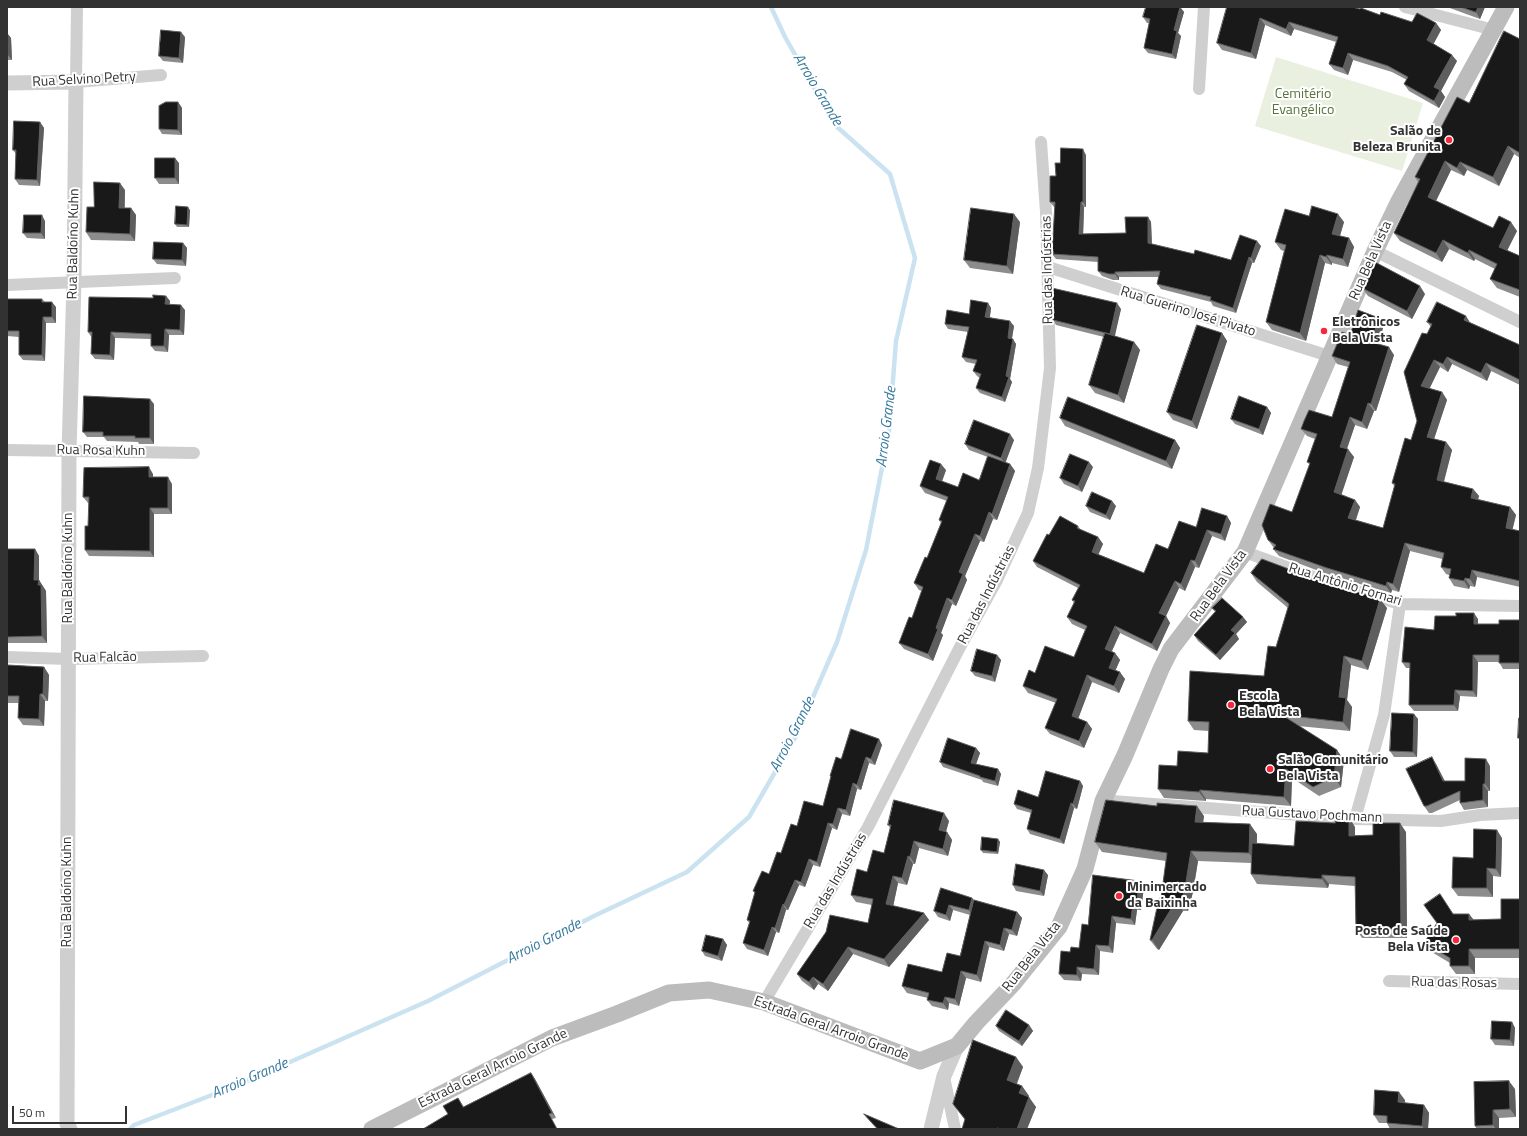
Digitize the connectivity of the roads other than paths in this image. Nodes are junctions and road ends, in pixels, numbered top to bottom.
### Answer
1 (77, 7) edge
2 (1204, 7) edge
3 (1405, 7) edge
4 (1506, 7) edge
5 (1494, 30) junction
6 (161, 75) dead end
7 (76, 82) junction
8 (7, 83) edge
9 (1200, 89) dead end
10 (1041, 142) dead end
11 (1375, 251) junction
12 (1048, 267) junction
13 (175, 278) dead end
14 (74, 282) junction
15 (7, 285) edge
16 (1520, 322) edge
17 (1329, 356) junction
18 (7, 450) edge
19 (69, 451) junction
20 (194, 453) dead end
21 (1245, 552) junction
22 (1400, 604) junction
23 (1520, 606) edge
24 (7, 656) edge
25 (203, 656) dead end
26 (69, 659) junction
27 (1103, 801) junction
28 (1520, 813) edge
29 (1355, 819) junction
30 (1389, 981) dead end
31 (1520, 984) edge
32 (764, 1002) junction
33 (957, 1046) junction
34 (944, 1076) junction
35 (70, 1129) edge
36 (372, 1129) edge
37 (931, 1129) edge
38 (955, 1129) edge

1 - 7 street, Rua Baldoíno Kuhn
2 - 9 street
3 - 5 street
4 - 5 main road, Rua Bela Vista
5 - 11 main road, Rua Bela Vista
6 - 7 street, Rua Selvino Petry
7 - 8 street, Rua Selvino Petry
7 - 14 street, Rua Baldoíno Kuhn
10 - 12 street, Rua das Indústrias
11 - 16 street
11 - 17 main road, Rua Bela Vista
12 - 17 street, Rua Guerino José Pivato
12 - 32 street, Rua das Indústrias
13 - 14 street
14 - 15 street
14 - 19 street, Rua Baldoíno Kuhn
17 - 21 main road, Rua Bela Vista
18 - 19 street, Rua Rosa Kuhn
19 - 20 street, Rua Rosa Kuhn
19 - 26 street, Rua Baldoíno Kuhn
21 - 22 street, Rua Antônio Fornari
21 - 27 main road, Rua Bela Vista
22 - 23 street, Rua Antônio Fornari
22 - 29 street
24 - 26 street, Rua Falcão
25 - 26 street, Rua Falcão
26 - 35 street, Rua Baldoíno Kuhn
27 - 29 street, Rua Gustavo Pochmann
27 - 33 main road, Rua Bela Vista
28 - 29 street, Rua Gustavo Pochmann
30 - 31 street, Rua das Rosas
32 - 33 main road, Estrada Geral Arroio Grande
32 - 36 main road, Estrada Geral Arroio Grande
33 - 34 street, Rua Bela Vista
34 - 37 street, Rua Bela Vista
34 - 38 street

